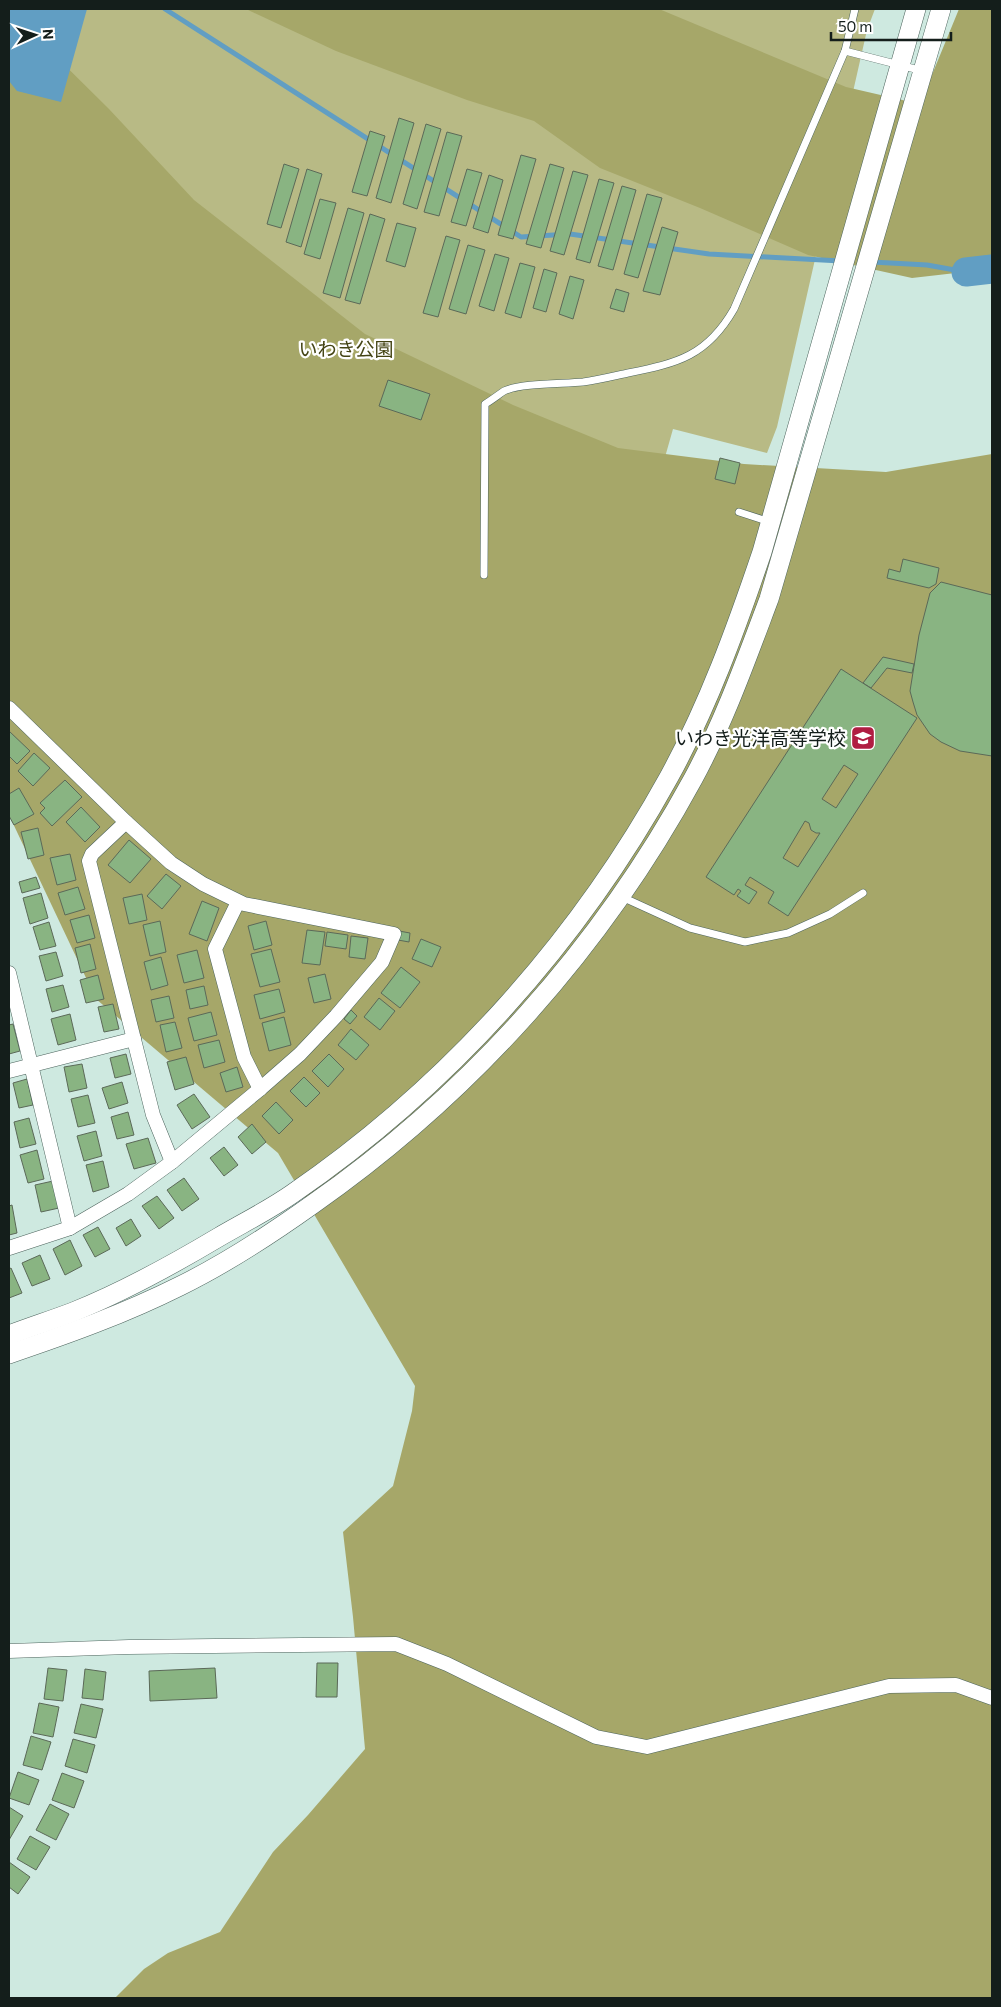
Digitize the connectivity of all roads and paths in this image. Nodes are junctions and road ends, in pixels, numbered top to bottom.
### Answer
1 (855, 9) edge
2 (916, 9) edge
3 (941, 9) edge
4 (845, 51) junction
5 (900, 65) junction
6 (923, 72) junction
7 (739, 512) dead end
8 (770, 522) junction
9 (484, 575) dead end
10 (9, 708) edge
11 (126, 822) junction
12 (602, 884) junction
13 (863, 893) dead end
14 (622, 897) junction
15 (238, 902) junction
16 (9, 973) edge
17 (134, 1039) junction
18 (32, 1066) junction
19 (9, 1071) edge
20 (260, 1090) junction
21 (172, 1162) junction
22 (70, 1228) junction
23 (9, 1248) edge
24 (9, 1335) edge
25 (9, 1354) edge
26 (9, 1651) edge
27 (992, 1698) edge

1 - 4 lane
2 - 5 street
3 - 6 street
4 - 5 lane
4 - 9 lane
5 - 6 lane
5 - 8 street
6 - 14 street
7 - 8 lane
8 - 12 street
10 - 11 street
11 - 15 street
11 - 17 street
12 - 14 street
12 - 24 street
13 - 14 lane
14 - 25 street
15 - 20 street
15 - 20 street
16 - 18 street
17 - 18 street
17 - 21 street
18 - 19 street
18 - 22 street
20 - 21 street
21 - 22 street
22 - 23 street
26 - 27 street

